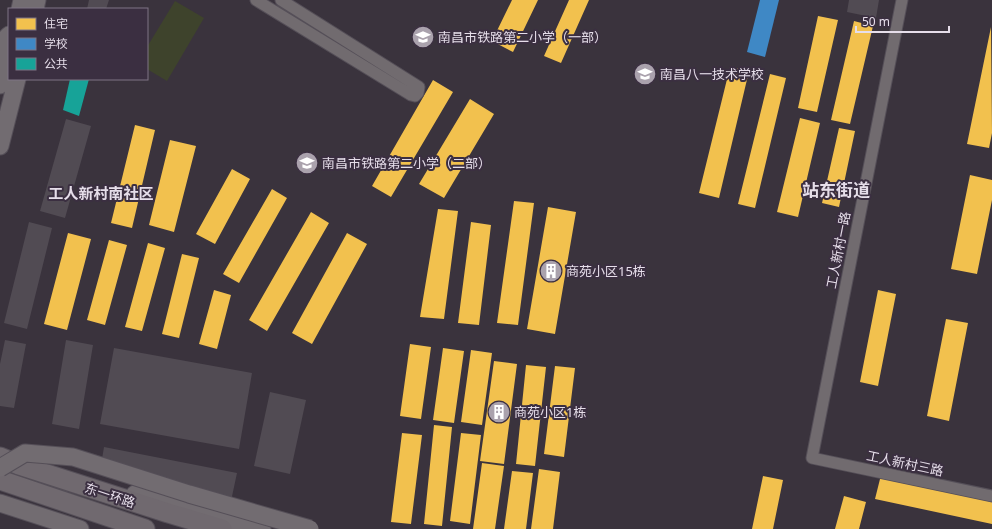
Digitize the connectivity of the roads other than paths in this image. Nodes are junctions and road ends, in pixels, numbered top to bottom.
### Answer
1 (256, 0) edge
2 (281, 0) edge
3 (902, 0) edge
4 (8, 36) edge
5 (0, 44) edge
6 (8, 54) edge
7 (17, 80) edge
8 (0, 85) edge
9 (0, 146) edge
10 (0, 450) edge
11 (0, 457) edge
12 (812, 458) joint
13 (0, 468) edge
14 (0, 480) edge
15 (992, 496) edge
16 (0, 502) edge
17 (0, 509) edge
18 (49, 529) edge
19 (80, 529) edge
20 (145, 529) edge
21 (222, 529) edge
22 (262, 529) edge
23 (310, 529) edge

1 - 2 street
3 - 12 street, 工人新村一路
4 - 5 main road
6 - 8 main road
7 - 9 main road
10 - 22 main road
11 - 21 highway, 东一环路
12 - 15 street, 工人新村三路
13 - 23 main road, bridge
14 - 20 highway, 东一环路
16 - 19 main road
17 - 18 main road

